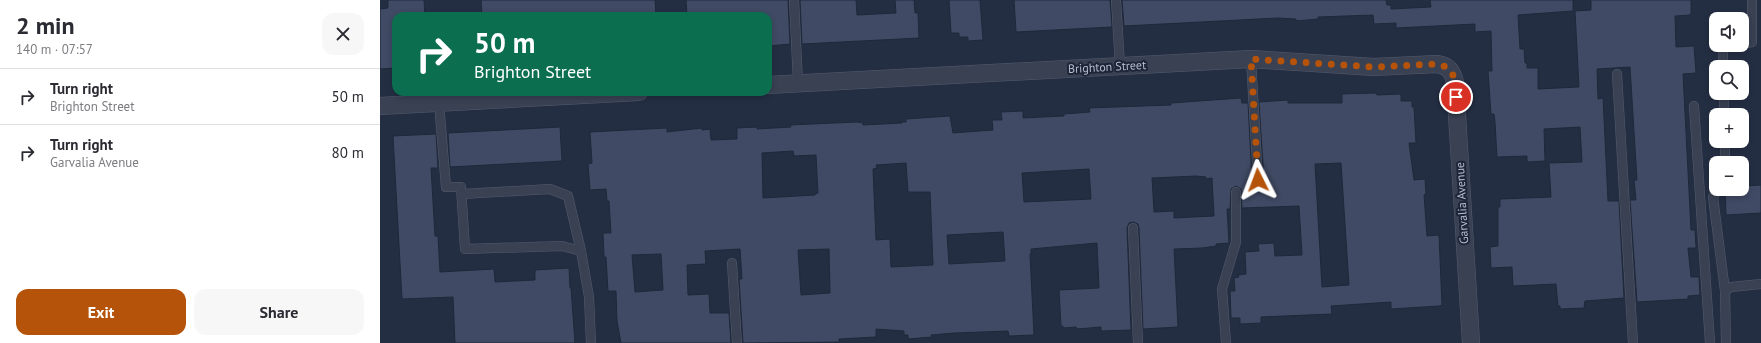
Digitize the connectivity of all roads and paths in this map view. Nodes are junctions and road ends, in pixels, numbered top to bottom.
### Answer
1 (794, 0) edge
2 (1116, 0) edge
3 (1752, 0) edge
4 (1756, 41) edge
5 (1251, 59) junction
6 (1120, 66) junction
7 (1446, 66) joint
8 (1617, 74) dead end
9 (798, 83) junction
10 (772, 85) edge
11 (526, 96) edge
12 (440, 103) junction
13 (380, 106) edge
14 (1694, 106) dead end
15 (1258, 180) dead end
16 (1236, 192) dead end
17 (462, 194) junction
18 (1714, 196) edge
19 (1133, 228) dead end
20 (580, 251) junction
21 (732, 263) dead end
22 (1761, 284) edge
23 (1725, 291) junction
24 (591, 343) edge
25 (737, 343) edge
26 (1138, 343) edge
27 (1226, 343) edge
28 (1471, 343) edge
29 (1633, 343) edge
30 (1710, 343) edge
31 (1726, 343) edge

1 - 9 lane
2 - 6 lane
3 - 4 lane
5 - 6 street, Brighton Street
5 - 7 street, Brighton Street
5 - 15 lane
6 - 9 street, Brighton Street
7 - 28 street, Garvalia Avenue
8 - 29 lane
9 - 10 street, Brighton Street
11 - 12 street
12 - 13 street
12 - 17 lane
14 - 30 lane
16 - 27 lane
17 - 20 lane
17 - 20 lane
18 - 23 lane
19 - 26 lane
20 - 24 lane
21 - 25 lane
22 - 23 lane
23 - 31 lane

